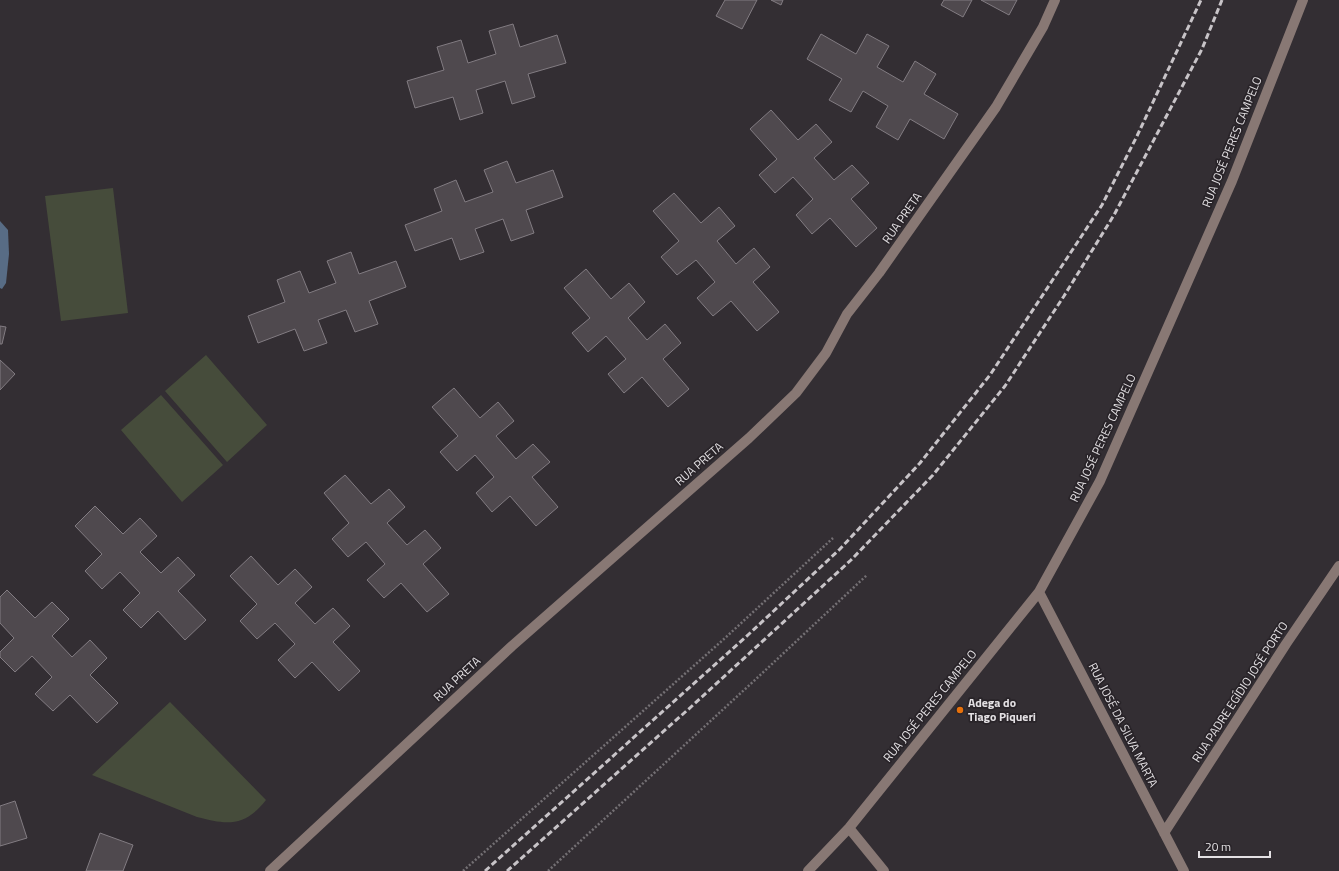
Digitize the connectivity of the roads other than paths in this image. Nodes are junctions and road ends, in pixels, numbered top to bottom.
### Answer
1 (1055, 0) edge
2 (1303, 0) edge
3 (1339, 566) edge
4 (1039, 592) junction
5 (849, 828) junction
6 (1164, 833) junction
7 (270, 871) edge
8 (808, 871) edge
9 (884, 871) edge
10 (1184, 871) edge

1 - 7 street, RUA PRETA
2 - 4 street, RUA JOSÉ PERES CAMPELO
3 - 6 street, RUA PADRE EGÍDIO JOSÉ PORTO
4 - 5 street, RUA JOSÉ PERES CAMPELO
4 - 6 street, RUA JOSÉ DA SILVA MARTA
5 - 8 street, RUA JOSÉ PERES CAMPELO
5 - 9 street
6 - 10 street, RUA JOSÉ DA SILVA MARTA

